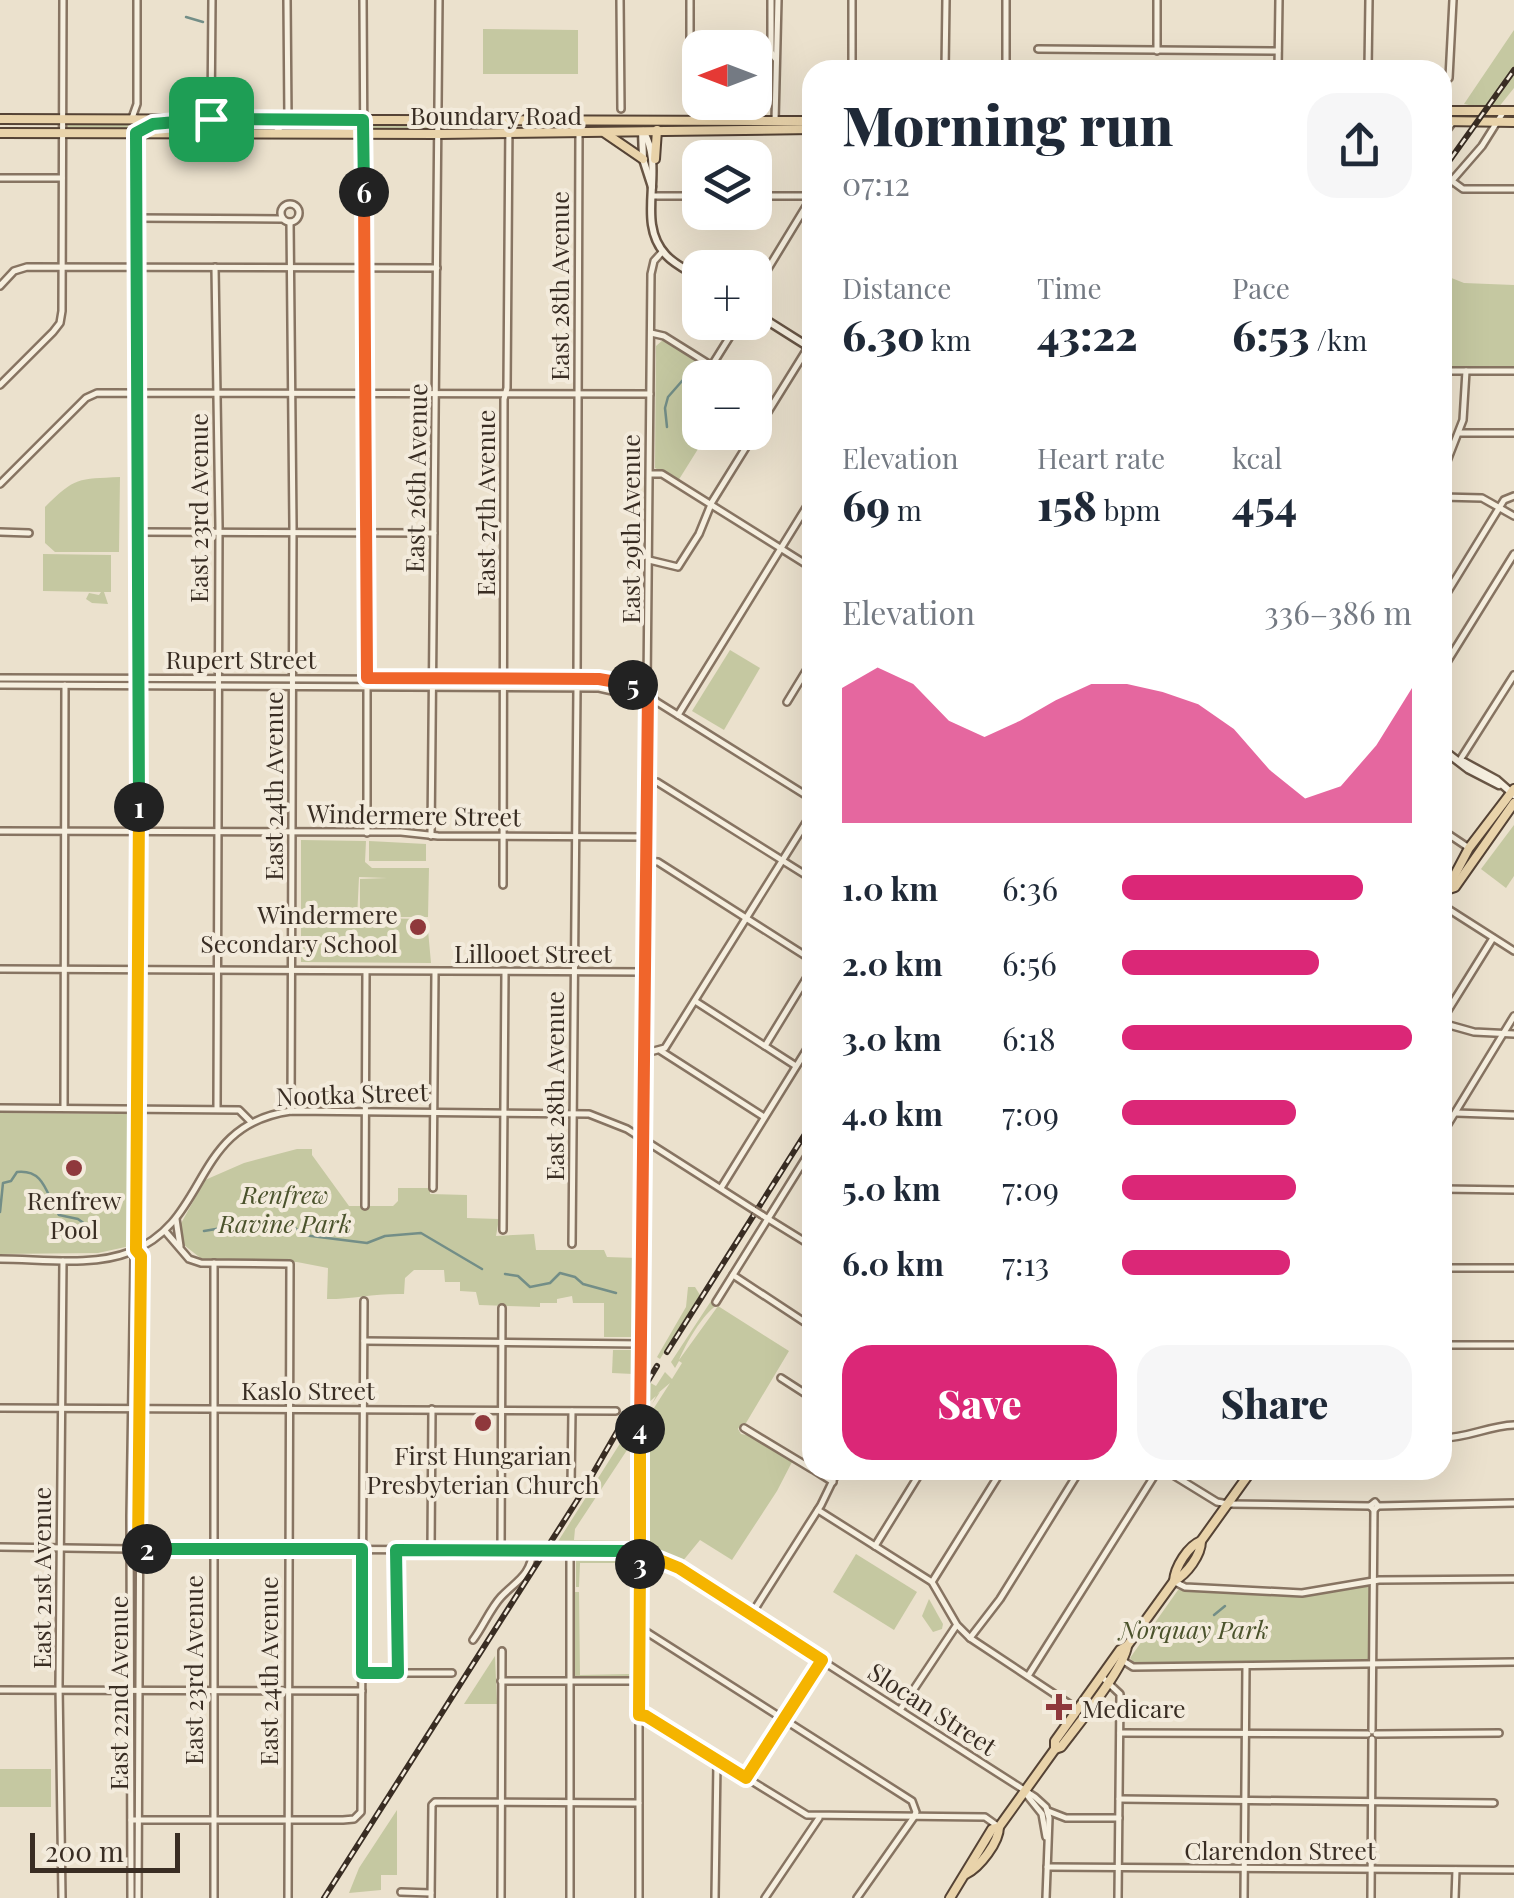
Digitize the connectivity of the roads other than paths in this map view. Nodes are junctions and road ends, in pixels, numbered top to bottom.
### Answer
1 (63, 0) edge
2 (137, 0) edge
3 (212, 0) edge
4 (288, 0) edge
5 (363, 0) edge
6 (439, 0) edge
7 (620, 0) edge
8 (690, 0) edge
9 (774, 0) edge
10 (852, 0) edge
11 (946, 0) edge
12 (1006, 0) edge
13 (1157, 0) edge
14 (1279, 0) edge
15 (1369, 0) edge
16 (1452, 0) edge
17 (690, 30) edge
18 (1038, 49) dead end
19 (1157, 51) junction
20 (1278, 51) junction
21 (852, 60) edge
22 (946, 60) edge
23 (1006, 60) edge
24 (1278, 60) edge
25 (1368, 60) edge
26 (1450, 60) edge
27 (286, 104) junction
28 (621, 109) dead end
29 (1452, 111) edge
30 (1509, 111) edge
31 (0, 118) edge
32 (137, 118) junction
33 (63, 119) junction
34 (194, 119) junction
35 (211, 119) junction
36 (276, 119) junction
37 (288, 119) junction
38 (363, 120) junction
39 (438, 120) junction
40 (509, 120) junction
41 (650, 120) junction
42 (632, 121) junction
43 (1453, 122) edge
44 (1497, 122) junction
45 (1514, 122) edge
46 (775, 125) junction
47 (802, 126) edge
48 (643, 130) junction
49 (657, 130) junction
50 (0, 133) edge
51 (63, 133) junction
52 (136, 133) junction
53 (268, 133) junction
54 (579, 133) junction
55 (604, 133) junction
56 (365, 134) junction
57 (438, 134) junction
58 (509, 134) junction
59 (643, 159) junction
60 (654, 159) junction
61 (0, 178) edge
62 (62, 178) junction
63 (1452, 182) joint
64 (652, 187) junction
65 (1514, 189) edge
66 (652, 196) junction
67 (682, 196) edge
68 (772, 196) edge
69 (802, 196) edge
70 (802, 215) edge
71 (135, 218) junction
72 (663, 251) junction
73 (772, 263) edge
74 (682, 265) edge
75 (62, 267) junction
76 (134, 267) junction
77 (215, 267) junction
78 (289, 268) junction
79 (364, 268) junction
80 (437, 268) junction
81 (0, 286) edge
82 (772, 323) edge
83 (651, 334) junction
84 (802, 340) edge
85 (802, 359) edge
86 (702, 360) edge
87 (1514, 370) edge
88 (1452, 371) edge
89 (1466, 371) junction
90 (0, 385) edge
91 (136, 392) junction
92 (291, 392) junction
93 (216, 393) junction
94 (366, 394) junction
95 (435, 394) junction
96 (505, 394) junction
97 (578, 394) junction
98 (650, 394) junction
99 (1460, 433) junction
100 (1514, 433) edge
101 (1452, 451) edge
102 (650, 474) junction
103 (0, 484) edge
104 (1514, 496) edge
105 (1452, 497) edge
106 (710, 505) junction
107 (1500, 507) junction
108 (802, 514) edge
109 (1514, 516) edge
110 (0, 532) edge
111 (138, 532) junction
112 (218, 532) junction
113 (293, 532) junction
114 (368, 532) junction
115 (434, 532) junction
116 (30, 533) dead end
117 (781, 549) junction
118 (1514, 554) edge
119 (649, 560) junction
120 (802, 562) edge
121 (1452, 586) edge
122 (1452, 654) edge
123 (1514, 676) edge
124 (292, 677) junction
125 (432, 677) junction
126 (802, 677) edge
127 (0, 678) edge
128 (367, 678) junction
129 (502, 678) junction
130 (577, 679) junction
131 (217, 681) junction
132 (139, 682) junction
133 (65, 685) junction
134 (292, 685) junction
135 (0, 686) edge
136 (366, 686) junction
137 (432, 687) junction
138 (502, 687) junction
139 (577, 688) junction
140 (650, 697) junction
141 (787, 702) dead end
142 (678, 715) junction
143 (1452, 755) edge
144 (1461, 761) junction
145 (647, 782) junction
146 (802, 793) edge
147 (1513, 793) edge
148 (1514, 803) edge
149 (802, 829) edge
150 (139, 831) junction
151 (0, 832) edge
152 (65, 832) junction
153 (218, 832) junction
154 (293, 832) junction
155 (368, 832) junction
156 (431, 836) junction
157 (502, 837) junction
158 (576, 837) junction
159 (1452, 837) edge
160 (647, 838) junction
161 (1469, 848) junction
162 (782, 860) junction
163 (647, 862) junction
164 (802, 872) edge
165 (1452, 877) edge
166 (503, 886) dead end
167 (1452, 888) edge
168 (1452, 909) edge
169 (746, 918) junction
170 (1492, 938) junction
171 (1514, 951) edge
172 (802, 954) edge
173 (0, 969) edge
174 (65, 970) junction
175 (138, 970) junction
176 (217, 970) junction
177 (292, 971) junction
178 (366, 972) junction
179 (505, 972) junction
180 (574, 972) junction
181 (646, 972) junction
182 (435, 973) junction
183 (802, 985) edge
184 (694, 1000) junction
185 (1452, 1005) edge
186 (1514, 1016) edge
187 (1452, 1025) edge
188 (1502, 1034) junction
189 (1514, 1034) edge
190 (765, 1046) junction
191 (662, 1051) junction
192 (646, 1053) junction
193 (802, 1057) edge
194 (796, 1066) junction
195 (0, 1108) edge
196 (64, 1108) junction
197 (138, 1109) junction
198 (217, 1110) junction
199 (291, 1110) junction
200 (366, 1110) junction
201 (434, 1110) junction
202 (504, 1111) junction
203 (573, 1112) junction
204 (1456, 1113) junction
205 (1514, 1114) edge
206 (764, 1117) junction
207 (1452, 1119) edge
208 (251, 1122) junction
209 (645, 1140) junction
210 (802, 1164) edge
211 (433, 1188) dead end
212 (720, 1188) junction
213 (1452, 1188) edge
214 (1514, 1190) edge
215 (364, 1206) dead end
216 (765, 1216) junction
217 (176, 1218) junction
218 (165, 1230) junction
219 (503, 1230) dead end
220 (802, 1240) edge
221 (572, 1244) dead end
222 (180, 1246) junction
223 (136, 1250) junction
224 (0, 1259) edge
225 (63, 1259) junction
226 (214, 1263) junction
227 (1452, 1268) edge
228 (1514, 1268) edge
229 (733, 1275) junction
230 (364, 1301) dead end
231 (716, 1302) dead end
232 (502, 1308) dead end
233 (802, 1320) edge
234 (364, 1340) junction
235 (502, 1342) junction
236 (640, 1344) junction
237 (1452, 1345) edge
238 (1514, 1346) edge
239 (781, 1378) dead end
240 (802, 1392) edge
241 (0, 1408) edge
242 (62, 1409) junction
243 (214, 1409) junction
244 (289, 1409) junction
245 (363, 1409) junction
246 (432, 1409) junction
247 (135, 1410) junction
248 (502, 1410) junction
249 (572, 1411) junction
250 (616, 1411) dead end
251 (1514, 1425) edge
252 (744, 1428) dead end
253 (1452, 1438) edge
254 (802, 1462) edge
255 (831, 1480) edge
256 (916, 1480) edge
257 (996, 1480) edge
258 (1074, 1480) edge
259 (1155, 1480) edge
260 (1179, 1480) edge
261 (1246, 1480) edge
262 (834, 1482) joint
263 (571, 1486) dead end
264 (1514, 1503) edge
265 (1228, 1504) junction
266 (1374, 1508) junction
267 (818, 1510) junction
268 (875, 1546) junction
269 (0, 1547) edge
270 (60, 1548) junction
271 (134, 1549) junction
272 (212, 1549) junction
273 (287, 1549) junction
274 (362, 1549) junction
275 (396, 1550) junction
276 (431, 1550) junction
277 (501, 1550) junction
278 (533, 1550) junction
279 (570, 1550) junction
280 (640, 1552) junction
281 (1514, 1579) edge
282 (1374, 1580) junction
283 (1174, 1581) junction
284 (932, 1582) junction
285 (751, 1615) junction
286 (957, 1625) junction
287 (639, 1631) junction
288 (970, 1638) junction
289 (473, 1640) dead end
290 (1127, 1646) junction
291 (502, 1651) dead end
292 (822, 1660) junction
293 (1122, 1660) junction
294 (1514, 1662) edge
295 (1373, 1664) junction
296 (1246, 1666) junction
297 (362, 1673) junction
298 (398, 1673) junction
299 (452, 1673) dead end
300 (1028, 1676) junction
301 (1105, 1679) junction
302 (501, 1681) junction
303 (639, 1681) junction
304 (570, 1682) junction
305 (0, 1690) edge
306 (59, 1691) junction
307 (134, 1692) junction
308 (212, 1692) junction
309 (287, 1692) junction
310 (362, 1692) junction
311 (900, 1710) junction
312 (1078, 1710) junction
313 (639, 1715) junction
314 (784, 1719) junction
315 (1120, 1733) junction
316 (1499, 1733) dead end
317 (1246, 1734) junction
318 (1372, 1735) junction
319 (1055, 1749) junction
320 (717, 1762) junction
321 (746, 1778) junction
322 (1024, 1792) junction
323 (1120, 1800) junction
324 (1245, 1801) junction
325 (501, 1802) junction
326 (1372, 1802) junction
327 (570, 1803) junction
328 (639, 1803) junction
329 (1494, 1803) dead end
330 (1044, 1812) junction
331 (819, 1817) junction
332 (914, 1817) junction
333 (1119, 1818) junction
334 (134, 1820) junction
335 (212, 1820) junction
336 (288, 1821) junction
337 (1000, 1827) junction
338 (1047, 1868) junction
339 (1119, 1868) junction
340 (1245, 1868) junction
341 (1371, 1869) junction
342 (1456, 1870) junction
343 (1514, 1870) edge
344 (401, 1892) dead end
345 (432, 1895) edge
346 (62, 1898) edge
347 (135, 1898) edge
348 (214, 1898) edge
349 (288, 1898) edge
350 (501, 1898) edge
351 (570, 1898) edge
352 (640, 1898) edge
353 (715, 1898) edge
354 (765, 1898) edge
355 (857, 1898) edge
356 (950, 1898) edge
357 (1046, 1898) edge
358 (1118, 1898) edge
359 (1244, 1898) edge
360 (1371, 1898) edge
361 (1456, 1898) edge

1 - 33 street
2 - 32 street, East 22nd Avenue
3 - 35 street
4 - 27 street
5 - 38 street
6 - 39 street, East 26th Avenue
7 - 28 street
8 - 17 street
9 - 46 street
10 - 21 street
11 - 22 street
12 - 23 street
13 - 19 street
14 - 20 street
15 - 25 street
16 - 26 street
18 - 19 street
19 - 20 street
20 - 24 street
27 - 36 street
27 - 37 street
29 - 30 main road
30 - 44 street
31 - 33 main road, Boundary Road
32 - 33 main road, Boundary Road
32 - 34 main road, Boundary Road
32 - 52 street, East 22nd Avenue
33 - 51 street
34 - 35 main road, Boundary Road
34 - 52 main road
35 - 36 main road, Boundary Road
36 - 37 main road, Boundary Road
37 - 38 main road, Boundary Road
37 - 53 street
38 - 39 main road, Boundary Road
38 - 56 street
39 - 40 main road, Boundary Road
39 - 57 street, East 26th Avenue
40 - 42 main road, Boundary Road
40 - 58 street, East 27th Avenue
41 - 42 main road, Boundary Road
41 - 46 main road, Boundary Road
41 - 48 main road
42 - 48 main road
43 - 44 main road
44 - 45 main road
44 - 63 street
46 - 47 main road, Boundary Road
46 - 49 main road, Boundary Road
48 - 49 main road, Boundary Road
48 - 55 main road, Boundary Road
48 - 59 main road, East 29th Avenue
48 - 60 main road, East 29th Avenue
49 - 60 main road
50 - 51 main road, Boundary Road
51 - 52 main road, Boundary Road
51 - 62 street
52 - 53 main road, Boundary Road
52 - 71 street, East 22nd Avenue
53 - 56 main road, Boundary Road
54 - 55 main road, Boundary Road
54 - 58 main road, Boundary Road
54 - 97 street, East 28th Avenue
55 - 59 main road
56 - 57 main road, Boundary Road
56 - 79 street
57 - 58 main road, Boundary Road
57 - 80 street, East 26th Avenue
58 - 96 street, East 27th Avenue
59 - 64 main road, East 29th Avenue
60 - 64 main road, East 29th Avenue
61 - 62 street
62 - 75 street
63 - 65 street
64 - 66 main road, East 29th Avenue
66 - 67 street
66 - 72 main road, East 29th Avenue
68 - 69 street
70 - 73 street
71 - 76 street, East 22nd Avenue
71 - 78 street, East 24th Avenue
72 - 74 main road
72 - 83 street, East 29th Avenue
75 - 76 street
75 - 81 street
75 - 90 street
76 - 77 street
76 - 91 street, East 22nd Avenue
77 - 78 street
77 - 93 street, East 23rd Avenue
78 - 79 street
78 - 92 street, East 24th Avenue
79 - 80 street
79 - 94 street
80 - 95 street, East 26th Avenue
82 - 84 main road
83 - 86 street
83 - 98 street, East 29th Avenue
85 - 106 street
87 - 89 street
88 - 89 street
89 - 99 street
91 - 93 street
91 - 103 street
91 - 111 street, East 22nd Avenue
92 - 93 street
92 - 94 street
92 - 113 street, East 24th Avenue
93 - 112 street, East 23rd Avenue
94 - 95 street
94 - 114 street
95 - 96 street
95 - 115 street, East 26th Avenue
96 - 97 street
96 - 129 street, East 27th Avenue
97 - 98 street
97 - 130 street, East 28th Avenue
98 - 102 street, East 29th Avenue
99 - 100 street
99 - 101 street
102 - 106 street
102 - 119 street, East 29th Avenue
104 - 107 street
105 - 107 street
106 - 117 street
106 - 119 street
107 - 109 street
107 - 121 street
108 - 117 street
110 - 116 street
111 - 112 street
111 - 132 street, East 22nd Avenue
112 - 113 street
112 - 131 street, East 23rd Avenue
113 - 114 street
113 - 124 street, East 24th Avenue
114 - 115 street
114 - 128 street
115 - 125 street, East 26th Avenue
117 - 120 street
117 - 142 street
118 - 122 street
119 - 140 street, East 29th Avenue
123 - 144 street
124 - 128 street, Rupert Street
124 - 131 street, Rupert Street
124 - 134 street, East 24th Avenue
125 - 128 street, Rupert Street
125 - 129 street, Rupert Street
125 - 137 street, East 26th Avenue
126 - 141 street
127 - 132 street, Rupert Street
129 - 130 street, Rupert Street
129 - 138 street, East 27th Avenue
130 - 140 street, Rupert Street
131 - 132 street, Rupert Street
131 - 134 street, Rupert Street
131 - 153 street, East 23rd Avenue
132 - 133 street, Rupert Street
132 - 150 street, East 22nd Avenue
133 - 135 street, Rupert Street
133 - 152 street
134 - 136 street, Rupert Street
134 - 154 street, East 24th Avenue
136 - 137 street, Rupert Street
136 - 155 street
137 - 138 street, Rupert Street
137 - 156 street, East 26th Avenue
138 - 139 street, Rupert Street
138 - 157 street, East 27th Avenue
139 - 140 street, Rupert Street
139 - 158 street, East 28th Avenue
140 - 142 street, Rupert Street
140 - 145 street, East 29th Avenue
142 - 146 street, Rupert Street
143 - 144 main road
144 - 147 main road
145 - 160 street, East 29th Avenue
145 - 162 street
147 - 161 main road
148 - 167 main road
149 - 162 street
150 - 152 street, Windermere Street
150 - 153 street, Windermere Street
150 - 175 street, East 22nd Avenue
151 - 152 street, Windermere Street
152 - 174 street
153 - 154 street, Windermere Street
153 - 176 street, East 23rd Avenue
154 - 155 street, Windermere Street
154 - 177 street, East 24th Avenue
155 - 156 street, Windermere Street
156 - 157 street, Windermere Street
157 - 158 street, Windermere Street
157 - 166 street, East 27th Avenue
158 - 160 street, Windermere Street
158 - 180 street, East 28th Avenue
159 - 161 street
160 - 163 street, East 29th Avenue
161 - 165 main road
162 - 164 street
162 - 169 street
163 - 169 street
163 - 181 street, East 29th Avenue
168 - 170 street
169 - 172 street
169 - 184 street
170 - 171 street
170 - 185 street
173 - 174 street, Lillooet Street
174 - 175 street, Lillooet Street
174 - 196 street
175 - 176 street, Lillooet Street
175 - 197 street, East 22nd Avenue
176 - 177 street, Lillooet Street
176 - 198 street, East 23rd Avenue
177 - 178 street, Lillooet Street
177 - 199 street, East 24th Avenue
178 - 182 street, Lillooet Street
178 - 200 street
179 - 180 street, Lillooet Street
179 - 182 street, Lillooet Street
179 - 202 street
180 - 181 street, Lillooet Street
180 - 203 street, East 28th Avenue
181 - 192 street, East 29th Avenue
182 - 201 street
183 - 190 street
184 - 190 street
184 - 191 street
186 - 188 street
187 - 188 street
188 - 189 street
188 - 204 street
190 - 194 street
191 - 192 street
191 - 206 street
192 - 209 street, East 29th Avenue
193 - 194 street
194 - 206 street
195 - 196 street, Nootka Street
196 - 197 street, Nootka Street
197 - 198 street, Nootka Street
197 - 223 street, East 22nd Avenue
198 - 208 street, Nootka Street
199 - 200 street, Nootka Street
199 - 208 street, Nootka Street
200 - 201 street, Nootka Street
200 - 215 street
201 - 202 street, Nootka Street
201 - 211 street
202 - 203 street, Nootka Street
202 - 219 street
203 - 209 street, Nootka Street
203 - 221 street, East 28th Avenue
204 - 205 street
204 - 207 street
206 - 212 street
208 - 217 street
209 - 212 street, Nootka Street
209 - 236 street, East 29th Avenue
210 - 216 street
212 - 216 street, Nootka Street, bridge
213 - 214 street
216 - 220 street, Nootka Street
216 - 229 street
217 - 218 street
217 - 222 street
218 - 222 street
218 - 223 street
222 - 226 street
223 - 225 street
223 - 247 street, East 22nd Avenue
224 - 225 street
225 - 242 street, East 21st Avenue
226 - 243 street, East 23rd Avenue
226 - 244 street, East 24th Avenue
227 - 228 street
229 - 231 street
229 - 233 street
230 - 234 street
232 - 235 street
234 - 235 street
234 - 245 street
235 - 236 street
235 - 248 street
236 - 280 street, East 29th Avenue
237 - 238 street
239 - 240 street
241 - 242 street, Kaslo Street
242 - 247 street, Kaslo Street
242 - 270 street, East 21st Avenue
243 - 244 street, Kaslo Street
243 - 247 street, Kaslo Street
243 - 272 street, East 23rd Avenue
244 - 245 street, Kaslo Street
244 - 273 street, East 24th Avenue
245 - 246 street, Kaslo Street
245 - 274 street
246 - 248 street, Kaslo Street
246 - 276 street
247 - 271 street, East 22nd Avenue
248 - 249 street, Kaslo Street
248 - 277 street
249 - 250 street, Kaslo Street
249 - 263 street
251 - 253 street
252 - 254 street
255 - 262 street
256 - 268 street
257 - 284 street
258 - 288 street
259 - 300 street
260 - 265 street
261 - 265 main road
262 - 267 street
264 - 266 street
265 - 266 street
265 - 283 main road
266 - 282 street
267 - 268 street
267 - 285 street
268 - 284 street
269 - 270 street, Slocan Street
270 - 271 street, Slocan Street
270 - 306 street, East 21st Avenue
271 - 272 street, Slocan Street
271 - 307 street, East 22nd Avenue
272 - 273 street, Slocan Street
272 - 308 street, East 23rd Avenue
273 - 274 street, Slocan Street
273 - 309 street, East 24th Avenue
274 - 275 street, Slocan Street
274 - 297 street
275 - 276 street, Slocan Street
275 - 298 street
276 - 277 street, Slocan Street
277 - 278 street, Slocan Street
278 - 279 street, Slocan Street, bridge
278 - 289 street
279 - 280 street, Slocan Street
279 - 304 street
280 - 285 street, Slocan Street
280 - 287 street, East 29th Avenue
281 - 282 street
282 - 283 street
282 - 295 street
283 - 290 main road
284 - 286 street
285 - 292 street, Slocan Street
286 - 288 street
286 - 311 street
287 - 303 street, East 29th Avenue
287 - 314 street
288 - 300 street
290 - 293 main road
290 - 301 main road
291 - 302 street
292 - 311 street, Slocan Street
292 - 314 street
293 - 296 street
293 - 301 main road
294 - 295 street
295 - 296 street
295 - 318 street
296 - 317 street
297 - 298 street
297 - 310 street
298 - 299 street
300 - 312 street
301 - 312 main road
301 - 315 street
301 - 319 main road
302 - 304 street
302 - 325 street
303 - 304 street
303 - 313 street, East 29th Avenue
304 - 327 street
305 - 306 street
306 - 307 street
306 - 346 street, East 21st Avenue
307 - 308 street
307 - 334 street, East 22nd Avenue
308 - 309 street
308 - 335 street, East 23rd Avenue
309 - 310 street
309 - 336 street, East 24th Avenue
310 - 336 street
311 - 322 street, Slocan Street
312 - 319 main road
313 - 320 street
313 - 328 street, East 29th Avenue
314 - 321 street
314 - 332 street
315 - 317 street
315 - 323 street
316 - 318 street
317 - 318 street
317 - 324 street
318 - 326 street
319 - 322 main road
320 - 321 street
320 - 353 street
321 - 331 street
322 - 330 street, Slocan Street
322 - 337 main road
323 - 324 street
323 - 333 street
324 - 326 street
324 - 340 street
325 - 327 street
325 - 345 street
325 - 350 street
326 - 329 street
326 - 341 street
327 - 328 street
327 - 351 street
328 - 352 street, East 29th Avenue
330 - 333 street
330 - 338 street
331 - 332 street
331 - 354 street
332 - 337 street
332 - 355 street
333 - 339 street
334 - 335 street
334 - 347 street, East 22nd Avenue
335 - 336 street
335 - 348 street, East 23rd Avenue
336 - 349 street, East 24th Avenue
337 - 356 main road
338 - 339 street, Clarendon Street
338 - 357 street
339 - 340 street, Clarendon Street
339 - 358 street
340 - 341 street, Clarendon Street
340 - 359 street
341 - 342 street, Clarendon Street
341 - 360 street
342 - 343 street, Clarendon Street
342 - 361 street
344 - 345 street

